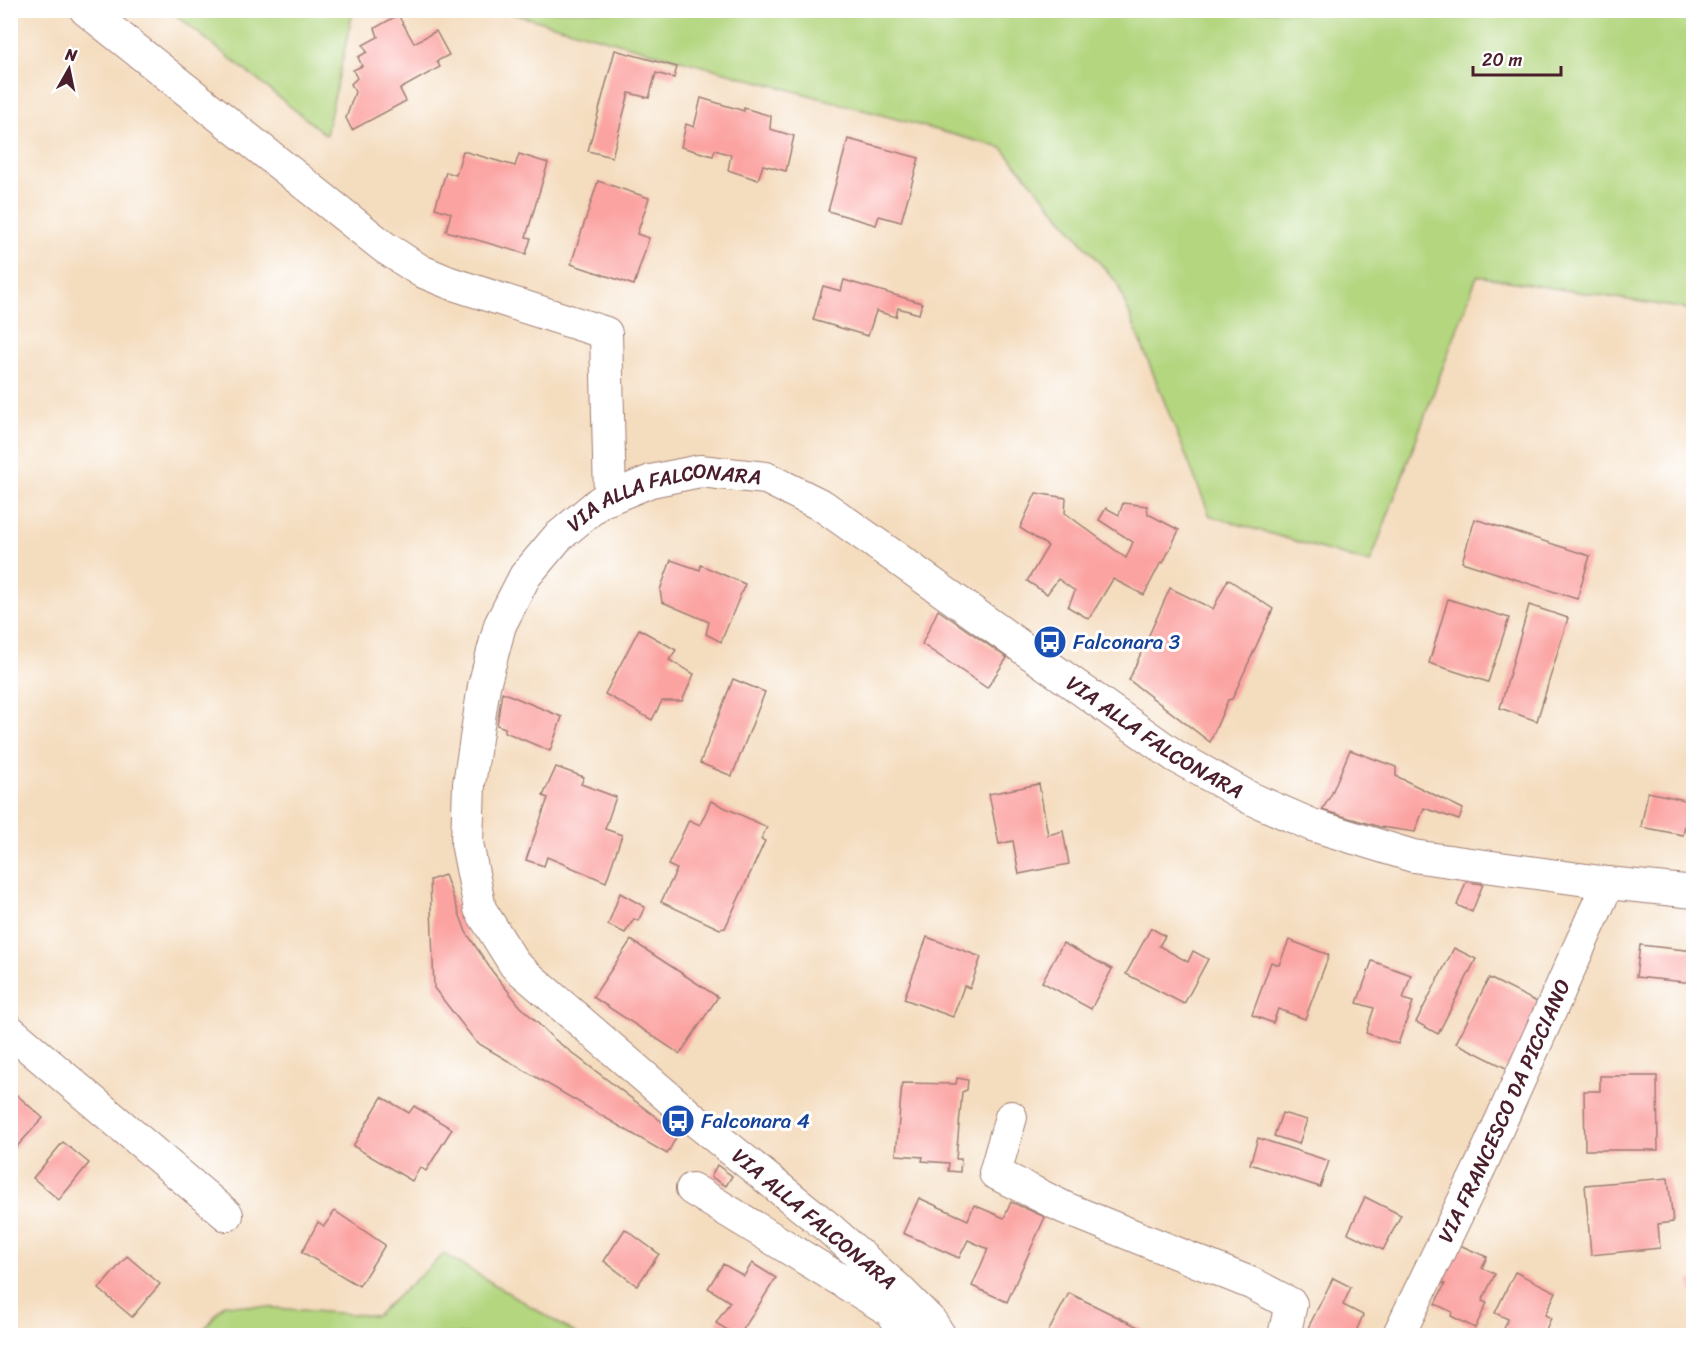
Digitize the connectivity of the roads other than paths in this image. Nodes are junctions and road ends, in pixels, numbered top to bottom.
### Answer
1 (86, 10) edge
2 (609, 498) junction
3 (1608, 883) junction
4 (1694, 892) edge
5 (10, 1031) edge
6 (1011, 1118) dead end
7 (692, 1189) dead end
8 (227, 1215) dead end
9 (908, 1335) edge
10 (940, 1335) edge
11 (1284, 1335) edge
12 (1398, 1335) edge

1 - 2 street
2 - 3 street, VIA ALLA FALCONARA
2 - 10 street, VIA ALLA FALCONARA
3 - 4 street, VIA ALLA FALCONARA
3 - 12 street, VIA FRANCESCO DA PICCIANO
5 - 8 street
6 - 11 street
7 - 9 street

